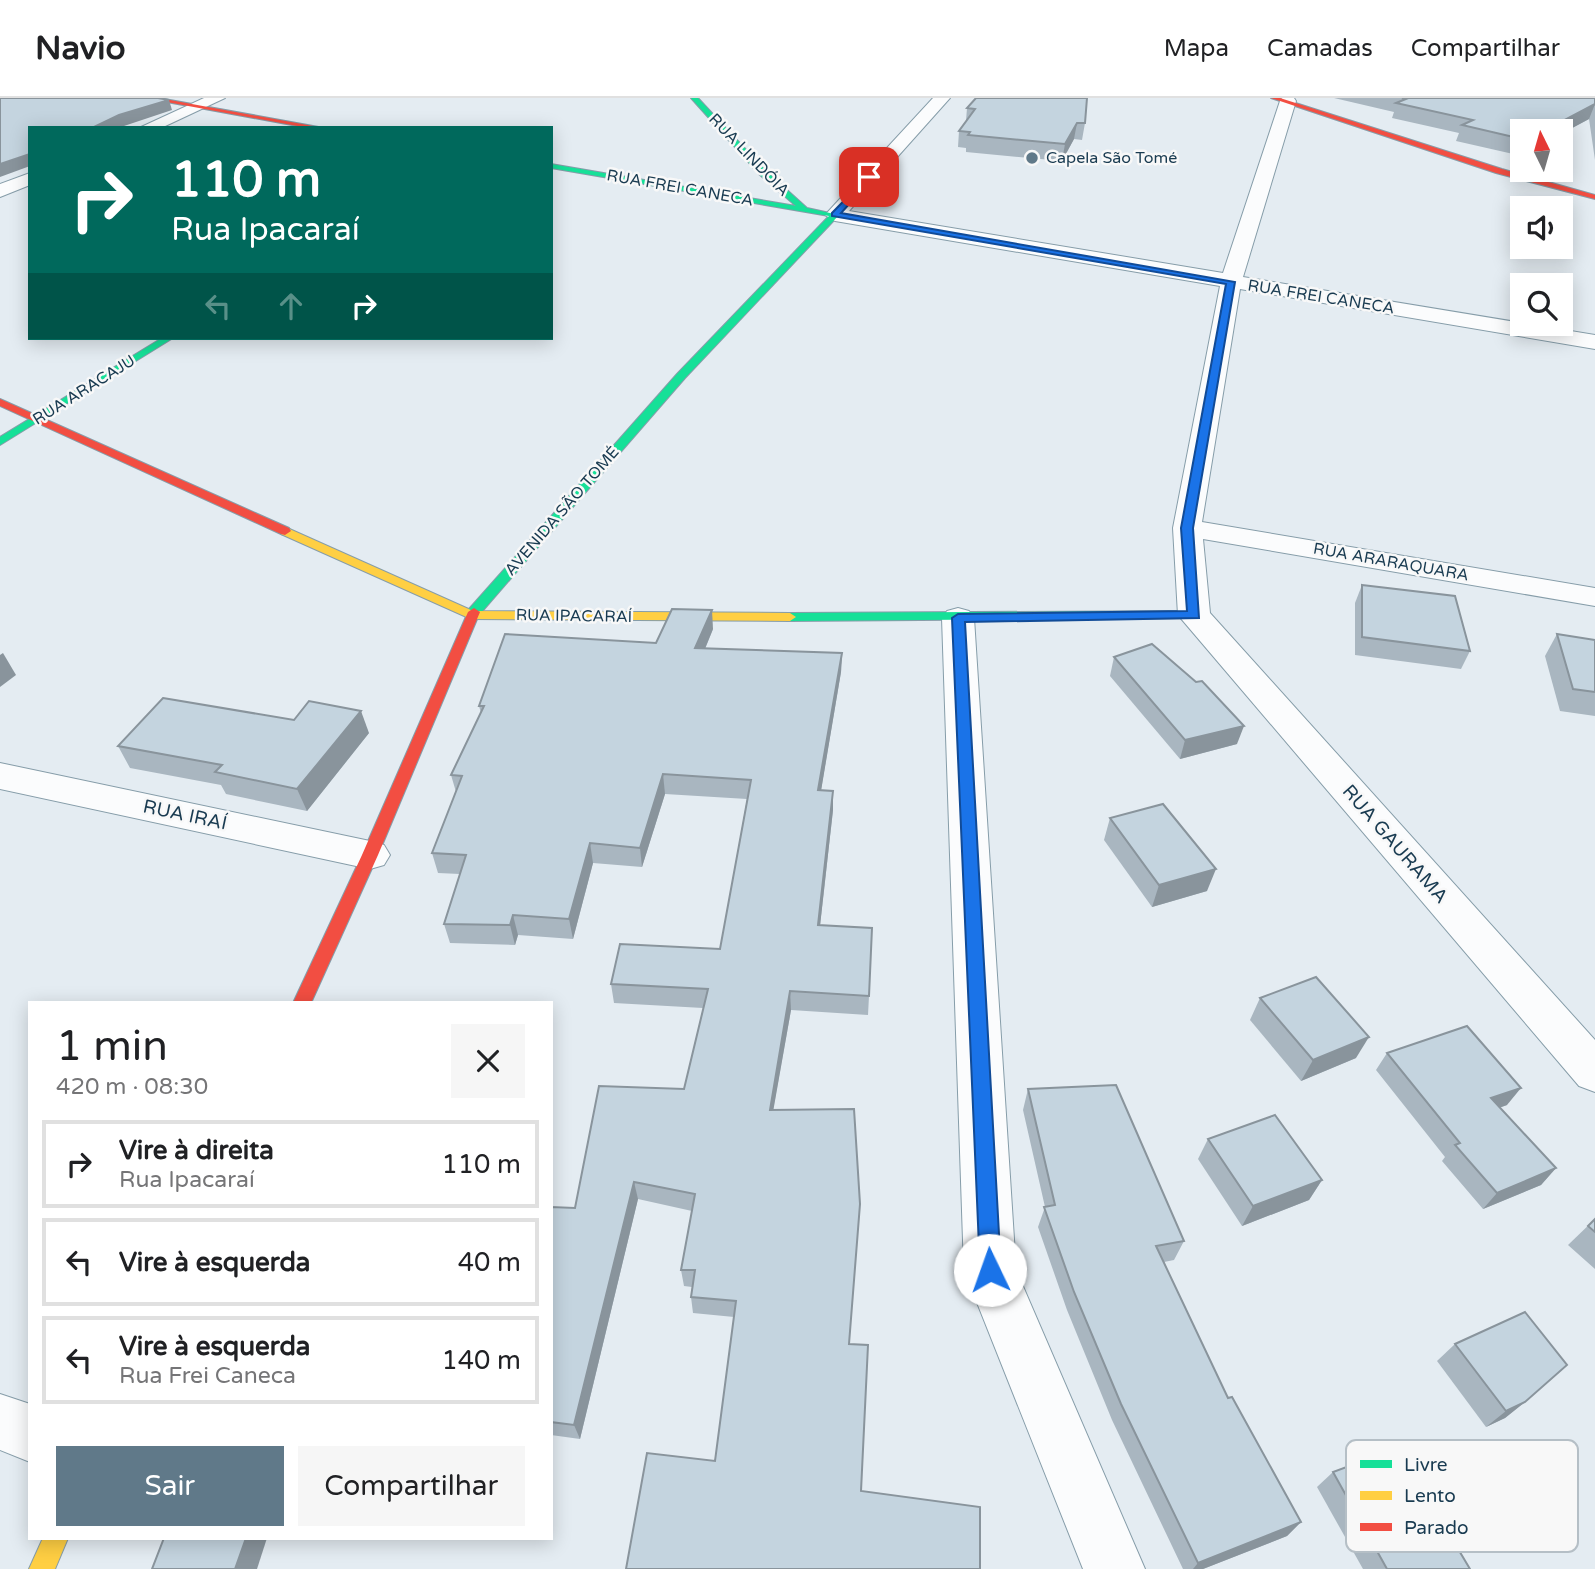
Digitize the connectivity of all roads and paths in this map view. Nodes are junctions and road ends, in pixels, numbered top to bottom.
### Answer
1 (149, 98) edge
2 (217, 98) edge
3 (694, 98) edge
4 (1281, 99) edge
5 (914, 100) edge
6 (940, 100) edge
7 (195, 107) junction
8 (152, 126) edge
9 (309, 126) edge
10 (553, 166) edge
11 (28, 179) edge
12 (0, 191) edge
13 (1595, 197) edge
14 (805, 210) junction
15 (835, 215) junction
16 (1231, 282) junction
17 (165, 340) edge
18 (1595, 342) edge
19 (0, 402) edge
20 (39, 418) junction
21 (0, 442) edge
22 (1187, 528) junction
23 (1595, 597) edge
24 (471, 615) junction
25 (1194, 615) junction
26 (958, 618) junction
27 (0, 776) edge
28 (370, 855) junction
29 (303, 1001) edge
30 (1595, 1072) edge
31 (0, 1422) edge
32 (28, 1432) edge
33 (56, 1540) edge
34 (42, 1569) edge
35 (1114, 1569) edge

1 - 7 street
2 - 7 street
3 - 14 street, RUA LINDÓIA
4 - 13 street
4 - 16 street
5 - 6 street
6 - 15 street, AVENIDA SÃO TOMÉ
7 - 8 street
7 - 9 street
10 - 14 street, RUA FREI CANECA
11 - 12 street
14 - 15 street, RUA FREI CANECA
15 - 16 street, RUA FREI CANECA
15 - 24 street, AVENIDA SÃO TOMÉ
16 - 18 street, RUA FREI CANECA
16 - 22 street
17 - 20 street, RUA ARACAJU
19 - 20 street, RUA IPACARAÍ
20 - 21 street, RUA ARACAJU
20 - 24 street, RUA IPACARAÍ
22 - 23 street, RUA ARARAQUARA
22 - 25 street
24 - 26 street, RUA IPACARAÍ
24 - 28 street, AVENIDA SÃO TOMÉ
25 - 26 street, RUA IPACARAÍ
25 - 30 street, RUA GAURAMA
26 - 35 street
27 - 28 street, RUA IRAÍ
28 - 29 street, AVENIDA SÃO TOMÉ
31 - 32 street
33 - 34 street

